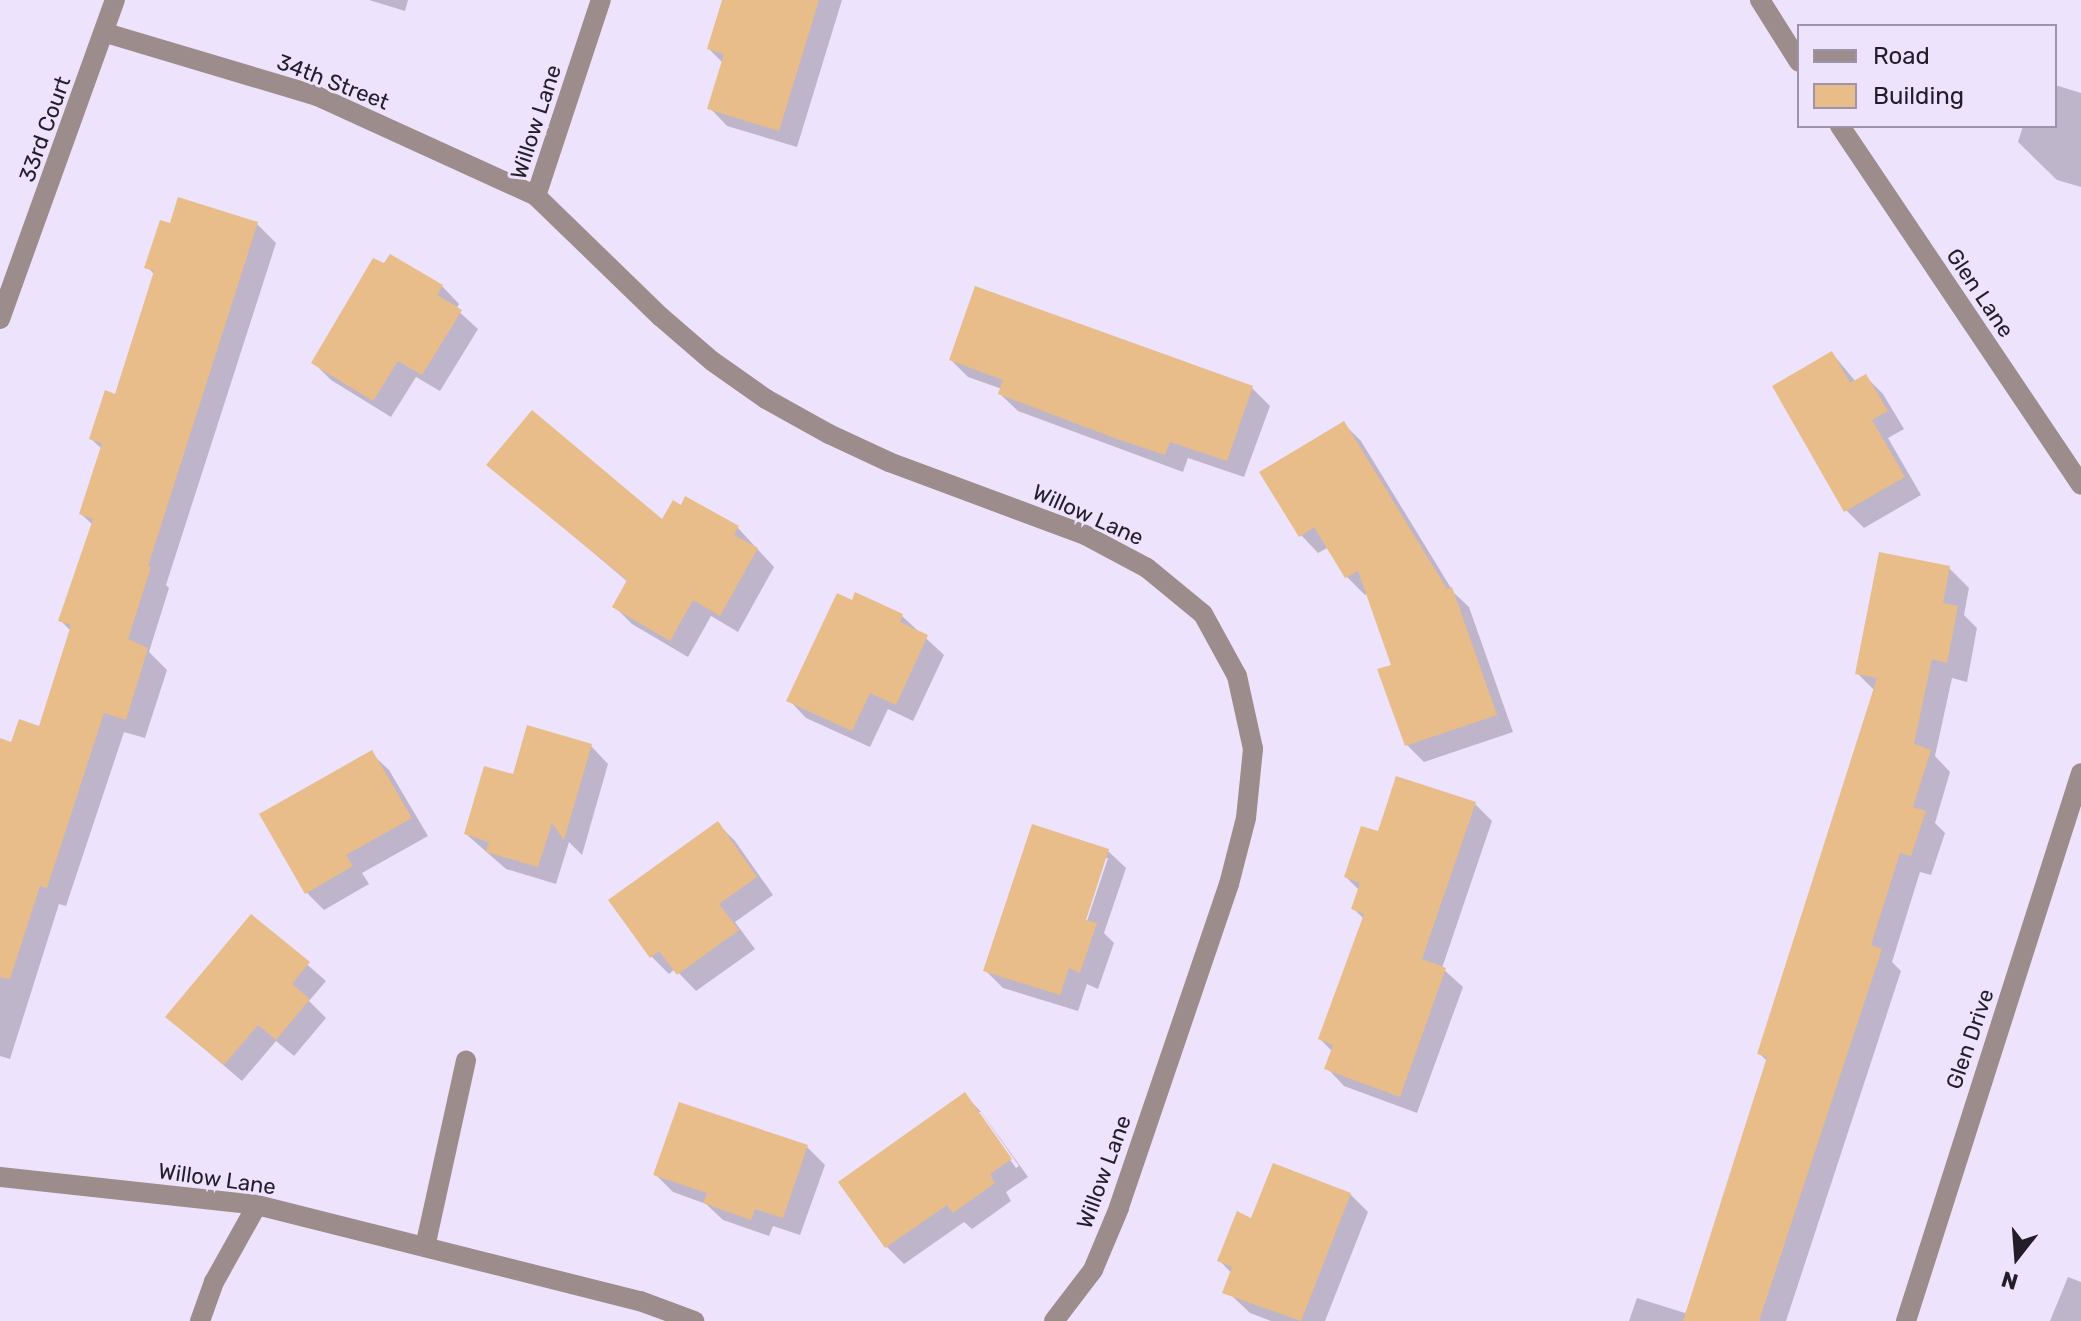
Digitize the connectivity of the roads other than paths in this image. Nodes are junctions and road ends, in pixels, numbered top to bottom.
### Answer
1 (115, 0) edge
2 (601, 0) edge
3 (1760, 0) edge
4 (106, 33) junction
5 (1797, 59) edge
6 (1841, 128) edge
7 (536, 196) junction
8 (0, 319) edge
9 (2081, 485) edge
10 (2081, 773) edge
11 (466, 1060) dead end
12 (0, 1177) edge
13 (257, 1205) junction
14 (425, 1247) junction
15 (200, 1321) edge
16 (694, 1321) edge
17 (1054, 1321) edge
18 (1906, 1321) edge

1 - 4 street, 33rd Court
2 - 7 street, Willow Lane
3 - 5 street
4 - 7 street, 34th Street
4 - 8 street, 33rd Court
6 - 9 street, Glen Lane
7 - 17 street, Willow Lane
10 - 18 street, Glen Drive
11 - 14 street
12 - 13 street, Willow Lane
13 - 14 street, Willow Lane
13 - 15 street
14 - 16 street, Willow Lane

